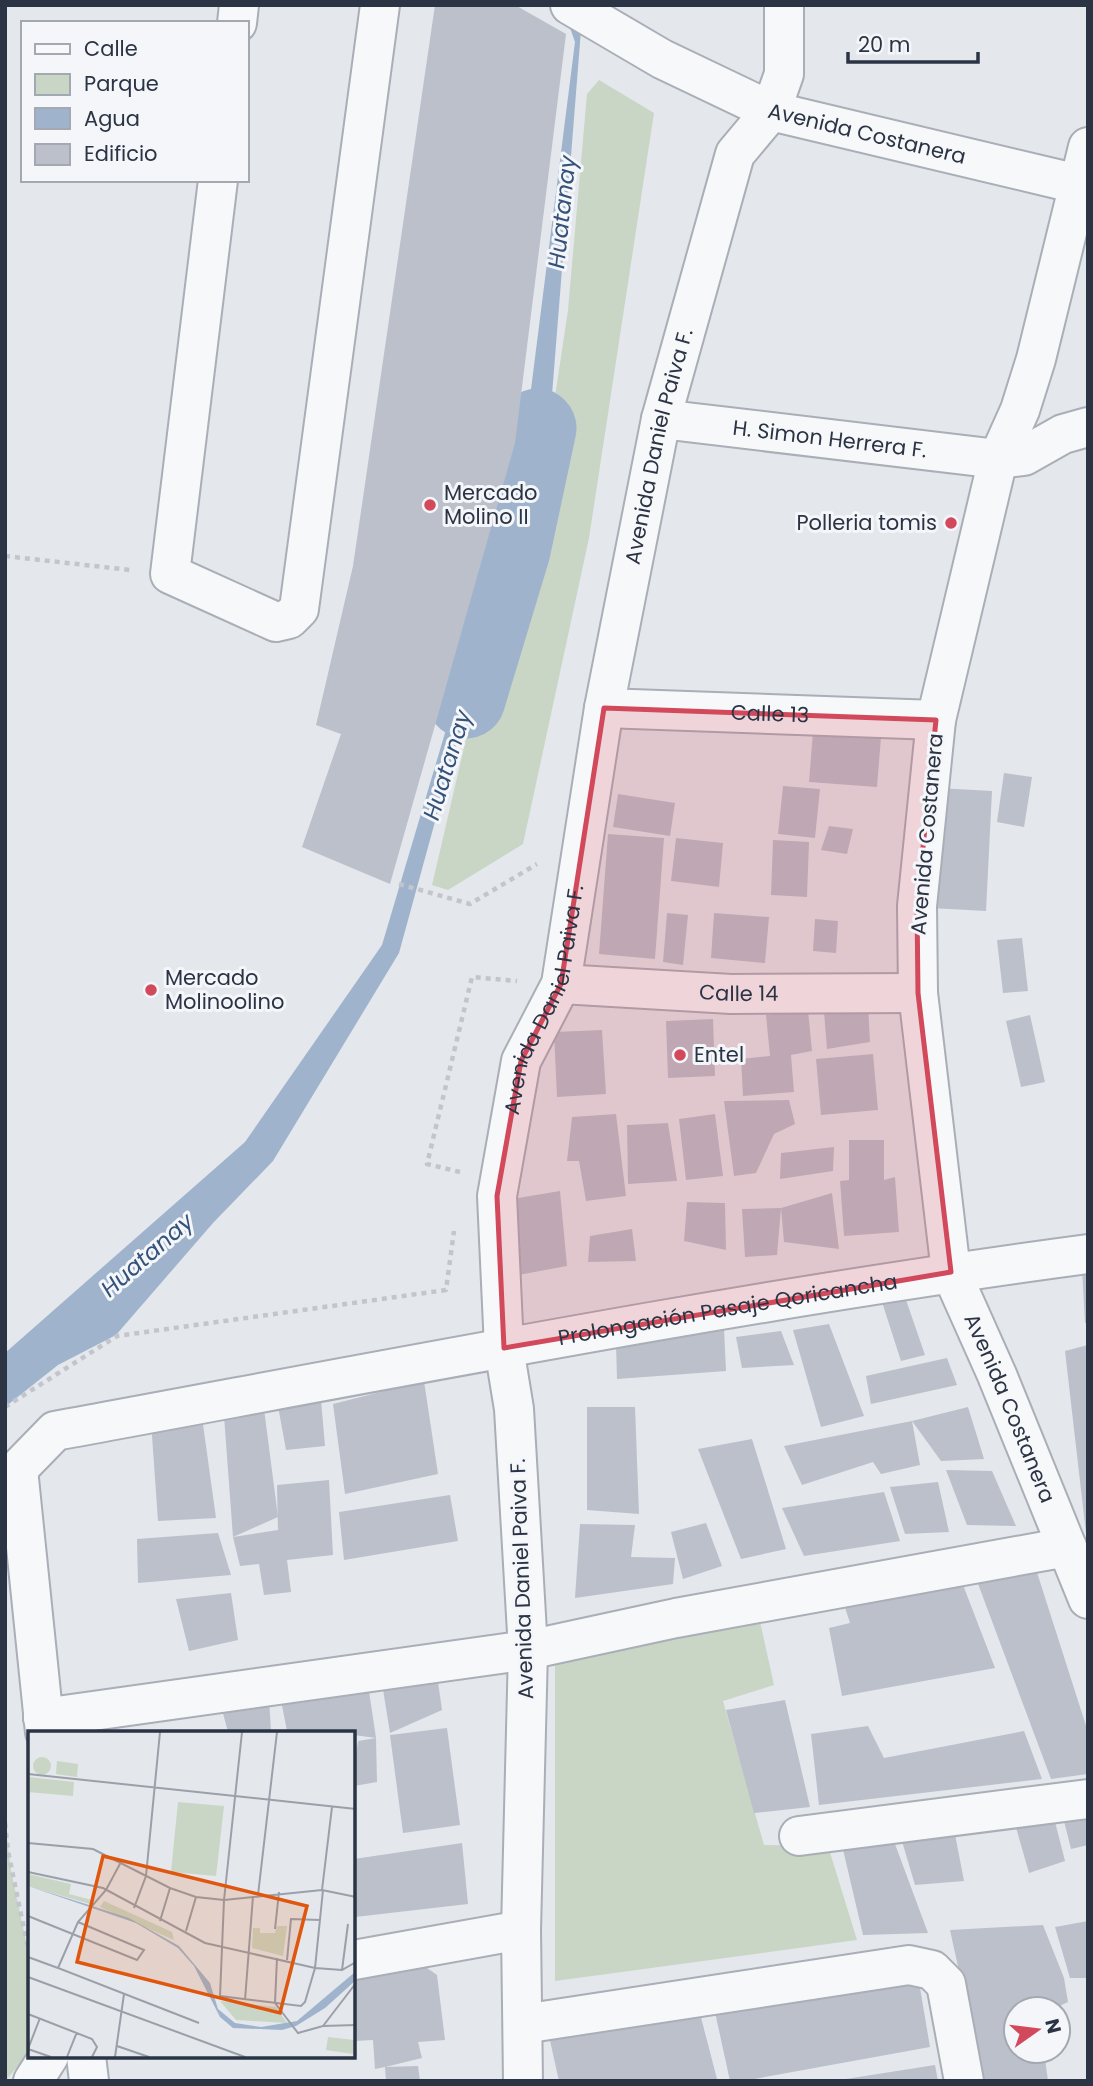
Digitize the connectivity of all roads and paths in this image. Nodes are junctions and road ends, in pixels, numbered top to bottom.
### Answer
1 (380, 5) edge
2 (570, 5) edge
3 (784, 5) edge
4 (771, 111) junction
5 (1088, 147) edge
6 (218, 182) edge
7 (1078, 184) junction
8 (661, 419) junction
9 (1088, 427) edge
10 (998, 459) junction
11 (5, 556) edge
12 (170, 574) junction
13 (604, 708) junction
14 (936, 720) junction
15 (586, 835) junction
16 (399, 884) dead end
17 (561, 984) junction
18 (918, 993) junction
19 (463, 1173) dead end
20 (455, 1225) dead end
21 (1088, 1254) edge
22 (951, 1272) junction
23 (504, 1348) junction
24 (5, 1407) edge
25 (1067, 1547) junction
26 (1087, 1592) edge
27 (528, 1650) junction
28 (44, 1725) edge
29 (1088, 1800) edge
30 (5, 1823) edge
31 (799, 1836) dead end
32 (521, 1930) junction
33 (28, 1948) edge
34 (355, 1960) edge
35 (523, 2024) junction
36 (48, 2058) edge
37 (86, 2058) edge
38 (33, 2081) edge
39 (89, 2081) edge
40 (523, 2081) edge
41 (964, 2081) edge

1 - 12 street
2 - 4 street, Avenida Costanera
3 - 4 street, Avenida Daniel Paiva F.
4 - 7 street, Avenida Costanera
4 - 8 street, Avenida Daniel Paiva F.
5 - 7 street, Avenida Costanera
6 - 12 street
7 - 10 street, Avenida Costanera
8 - 10 street, H. Simon Herrera F.
8 - 13 street, Avenida Daniel Paiva F.
9 - 10 street, H. Simon Herrera F.
10 - 14 street, Avenida Costanera
11 - 12 path
13 - 14 street, Calle 13
13 - 15 street, Avenida Daniel Paiva F.
14 - 18 street, Avenida Costanera
15 - 16 path
15 - 17 street, Avenida Daniel Paiva F.
17 - 18 street, Calle 14
17 - 19 path
17 - 23 street, Avenida Daniel Paiva F.
18 - 22 street, Avenida Costanera
20 - 24 path
21 - 22 street, Prolongación Pasaje Qoricancha
22 - 23 street, Prolongación Pasaje Qoricancha
22 - 25 street, Avenida Costanera
23 - 27 street, Avenida Daniel Paiva F.
23 - 28 street, Prolongación Pasaje Qoricancha
25 - 26 street, Avenida Costanera
25 - 27 street
27 - 28 street
27 - 32 street, Avenida Daniel Paiva F.
29 - 31 street
30 - 33 path
32 - 34 street
32 - 35 street, Avenida Daniel Paiva F.
35 - 40 street, Avenida Daniel Paiva F.
35 - 41 street
36 - 38 street
37 - 39 street

